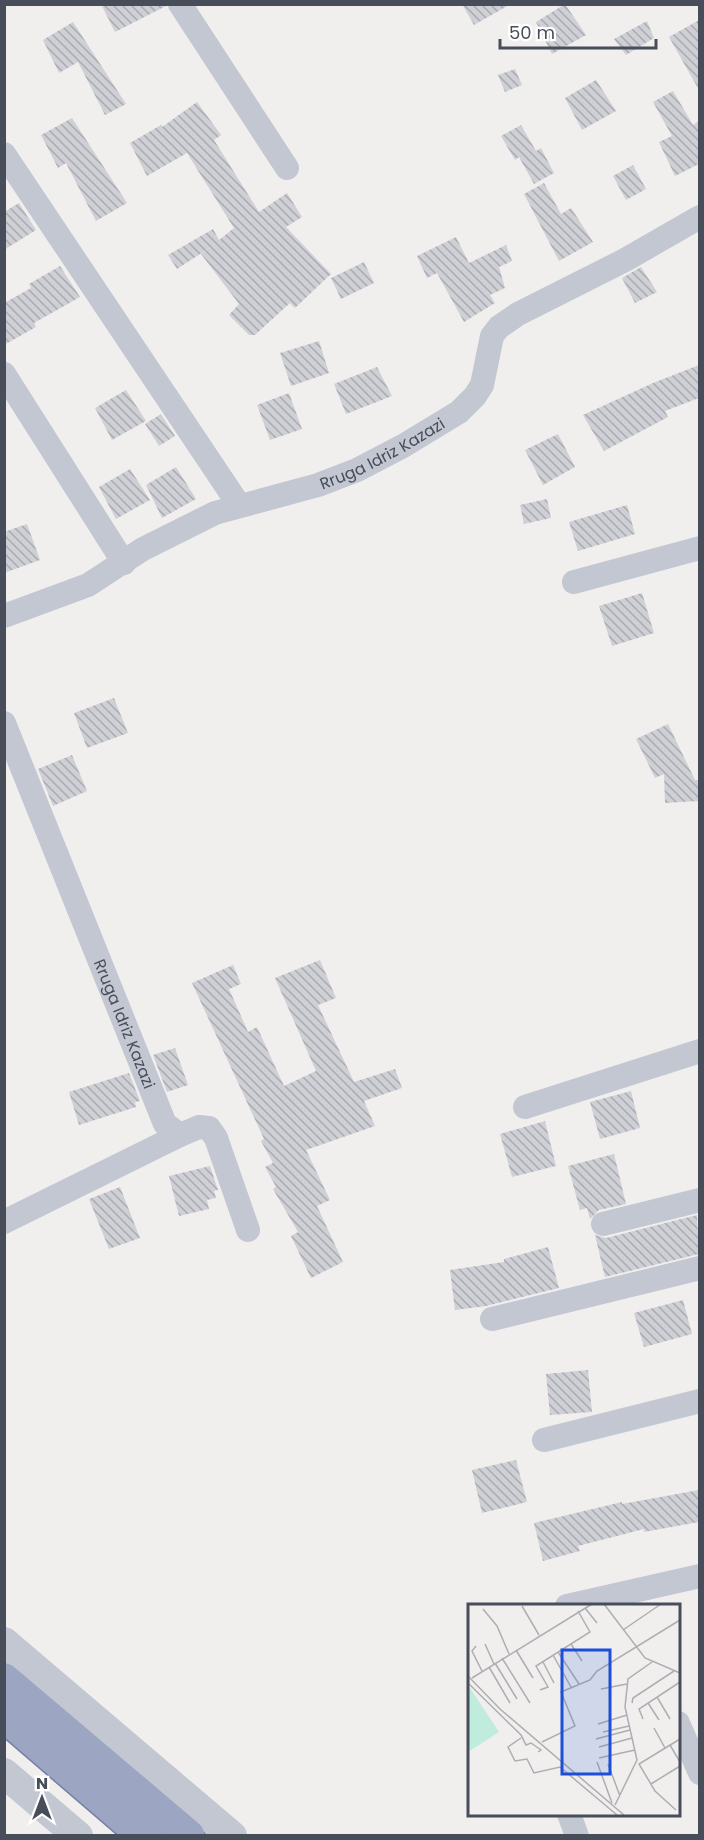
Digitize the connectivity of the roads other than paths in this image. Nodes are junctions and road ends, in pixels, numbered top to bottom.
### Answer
1 (180, 4) edge
2 (4, 154) edge
3 (287, 168) dead end
4 (699, 217) edge
5 (4, 374) edge
6 (239, 504) junction
7 (699, 548) edge
8 (124, 563) junction
9 (574, 582) dead end
10 (4, 616) edge
11 (4, 723) edge
12 (699, 1051) edge
13 (525, 1107) dead end
14 (180, 1135) junction
15 (699, 1200) edge
16 (4, 1222) edge
17 (603, 1224) dead end
18 (248, 1230) dead end
19 (699, 1268) edge
20 (492, 1319) dead end
21 (699, 1401) edge
22 (544, 1440) dead end
23 (699, 1576) edge
24 (576, 1604) edge
25 (4, 1642) edge
26 (4, 1680) edge
27 (4, 1715) edge
28 (680, 1728) edge
29 (4, 1773) edge
30 (699, 1773) edge
31 (569, 1816) edge
32 (78, 1836) edge
33 (145, 1836) edge
34 (188, 1836) edge
35 (232, 1836) edge
36 (577, 1836) edge

1 - 3 street
2 - 6 street
4 - 6 street, Rruga Idriz Kazazi
5 - 8 street
6 - 8 street, Rruga Idriz Kazazi
7 - 9 street
8 - 10 street, Rruga Idriz Kazazi
11 - 14 street, Rruga Idriz Kazazi
12 - 13 street
14 - 16 street
14 - 18 street
15 - 17 street
19 - 20 street
21 - 22 street
23 - 24 street
25 - 35 street
26 - 34 highway
27 - 33 highway
28 - 30 street
29 - 32 street
31 - 36 street

